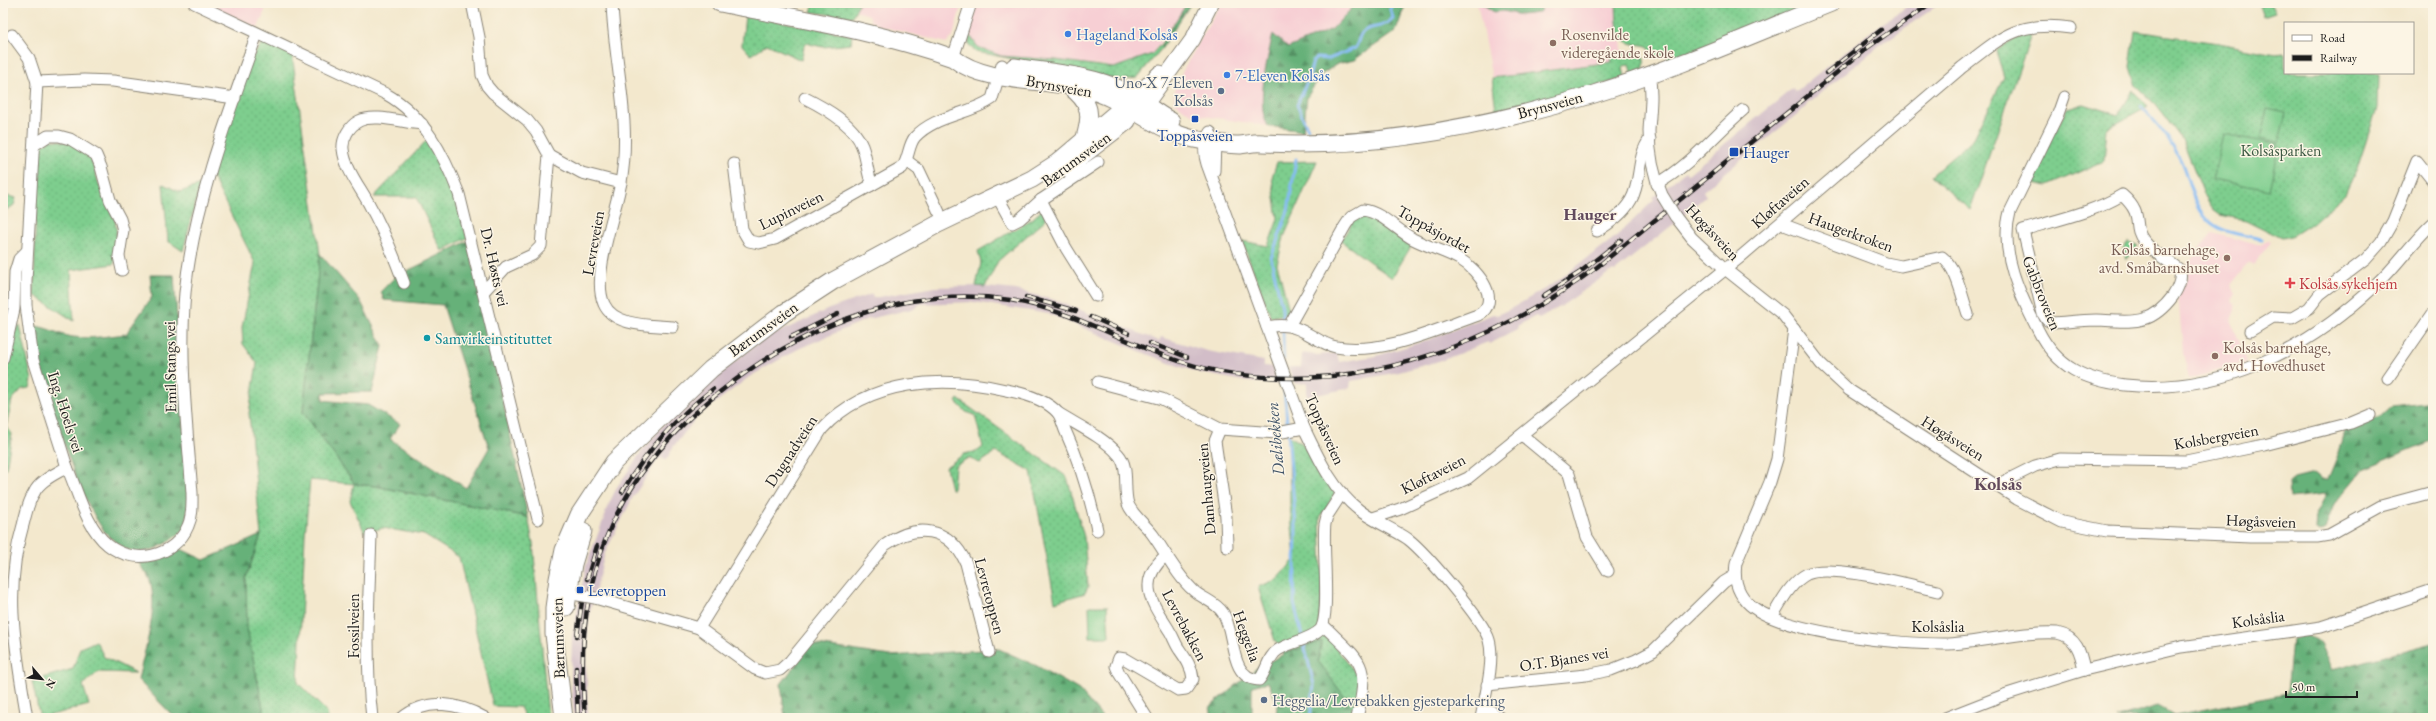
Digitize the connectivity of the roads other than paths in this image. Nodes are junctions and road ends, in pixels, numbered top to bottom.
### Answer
1 (194, 3) edge
2 (472, 3) edge
3 (612, 3) edge
4 (720, 3) edge
5 (971, 3) edge
6 (1202, 3) edge
7 (1211, 3) edge
8 (1831, 3) edge
9 (2071, 28) dead end
10 (258, 34) junction
11 (12, 35) dead end
12 (953, 58) junction
13 (1000, 70) junction
14 (1649, 75) junction
15 (37, 82) junction
16 (1069, 86) junction
17 (2064, 97) dead end
18 (235, 98) junction
19 (805, 98) dead end
20 (1136, 105) junction
21 (1742, 110) dead end
22 (422, 124) junction
23 (1210, 138) junction
24 (1650, 139) junction
25 (1084, 141) junction
26 (34, 145) junction
27 (549, 155) junction
28 (907, 161) junction
29 (1098, 162) dead end
30 (734, 164) dead end
31 (2433, 181) edge
32 (621, 183) junction
33 (1657, 184) junction
34 (872, 185) junction
35 (999, 200) junction
36 (1041, 200) junction
37 (939, 212) dead end
38 (1783, 221) junction
39 (2433, 223) edge
40 (2023, 230) junction
41 (1597, 231) dead end
42 (2006, 232) junction
43 (27, 251) junction
44 (1725, 269) junction
45 (122, 270) dead end
46 (404, 283) dead end
47 (484, 291) junction
48 (1096, 296) dead end
49 (2433, 313) edge
50 (1968, 314) dead end
51 (1289, 326) junction
52 (673, 327) dead end
53 (1267, 327) junction
54 (1794, 329) junction
55 (2250, 331) dead end
56 (3, 358) edge
57 (2388, 378) dead end
58 (1098, 382) dead end
59 (1058, 413) junction
60 (2370, 415) dead end
61 (1304, 428) junction
62 (1220, 429) junction
63 (1522, 435) junction
64 (67, 467) junction
65 (1997, 485) junction
66 (2433, 492) edge
67 (1342, 493) junction
68 (1373, 518) junction
69 (538, 519) dead end
70 (1097, 530) dead end
71 (371, 535) dead end
72 (1227, 547) dead end
73 (1166, 554) junction
74 (1608, 571) dead end
75 (1734, 576) junction
76 (2433, 590) edge
77 (1938, 591) dead end
78 (567, 594) junction
79 (1772, 616) junction
80 (699, 628) junction
81 (1321, 628) junction
82 (989, 652) dead end
83 (2084, 670) junction
84 (1487, 685) junction
85 (1483, 705) junction
86 (563, 711) edge
87 (27, 718) edge
88 (372, 718) edge
89 (402, 718) edge
90 (485, 718) edge
91 (1147, 718) edge
92 (1357, 718) edge
93 (1481, 718) edge
94 (1500, 718) edge
95 (1945, 718) edge

1 - 10 street, Dr. Høsts vei
2 - 27 street
3 - 32 street, Levreveien
4 - 12 main road, Brynsveien
5 - 12 street
6 - 20 main road, Bærumsveien
7 - 20 main road, Bærumsveien
8 - 14 main road, Brynsveien
9 - 38 street, Kløftaveien
10 - 18 street, Emil Stangs vei
10 - 22 street, Dr. Høsts vei
11 - 15 street, Ing. Hoels vei
12 - 13 main road, Brynsveien
13 - 16 main road, Brynsveien
13 - 20 main road, Brynsveien
13 - 28 street
14 - 23 main road, Brynsveien
14 - 24 street, Høgåsveien
15 - 18 street
15 - 26 street, Ing. Hoels vei
16 - 20 main road, Brynsveien
16 - 25 main road
17 - 42 street, Gabbroveien
18 - 64 street, Emil Stangs vei
19 - 34 street
20 - 23 main road, Brynsveien
20 - 25 main road, Bærumsveien
20 - 35 main road, Bærumsveien
21 - 33 street
22 - 46 street
22 - 47 street, Dr. Høsts vei
23 - 53 street, Toppåsveien
24 - 33 street, Høgåsveien
24 - 41 street, Høgåsveien
25 - 35 main road, Bærumsveien
26 - 43 street, Ing. Hoels vei
26 - 45 street
27 - 32 street
27 - 47 street
28 - 34 street, Lupinveien
28 - 37 street
29 - 36 street, Bærumsveien
30 - 34 street, Lupinveien
31 - 55 street
32 - 52 street, Levreveien
33 - 44 street, Høgåsveien, bridge
35 - 36 street, Bærumsveien
35 - 78 main road, Bærumsveien
36 - 48 street, Bærumsveien
38 - 44 street, Kløftaveien
38 - 50 street, Haugerkroken
39 - 42 street, Gabbroveien
40 - 40 street
40 - 42 street
43 - 56 street
43 - 64 street, Ing. Hoels vei
44 - 54 street, Høgåsveien
44 - 63 street, Kløftaveien
47 - 69 street, Dr. Høsts vei
49 - 57 street
51 - 51 street, Toppåsjordet
51 - 53 street, Toppåsjordet
53 - 61 street, Toppåsveien
54 - 65 street, Høgåsveien
54 - 75 street
58 - 62 street, Damhaugveien
59 - 70 street
59 - 73 street, Heggelia
59 - 80 street, Dugnadveien
60 - 65 street, Kolsbergveien
61 - 62 street, Damhaugveien
61 - 67 street, Toppåsveien
62 - 72 street, Damhaugveien
63 - 68 street, Kløftaveien
63 - 74 street
64 - 87 street, Ing. Hoels vei
65 - 66 street, Høgåsveien
67 - 68 street, Toppåsveien
67 - 81 street
68 - 84 street, Toppåsveien
71 - 88 street, Fossilveien
73 - 81 street, Heggelia
73 - 91 street, Levrebakken
75 - 79 street, Kolsåslia
75 - 84 street, O.T. Bjanes vei
76 - 83 street, Kolsåslia
77 - 79 street
78 - 80 street, Levretoppen, bridge
78 - 86 main road, Bærumsveien
79 - 83 street, Kolsåslia
80 - 82 street, Levretoppen
81 - 92 street
83 - 95 street, Kolsåslia
84 - 85 street, Toppåsveien
85 - 93 street, Toppåsveien
85 - 94 street
89 - 90 street

